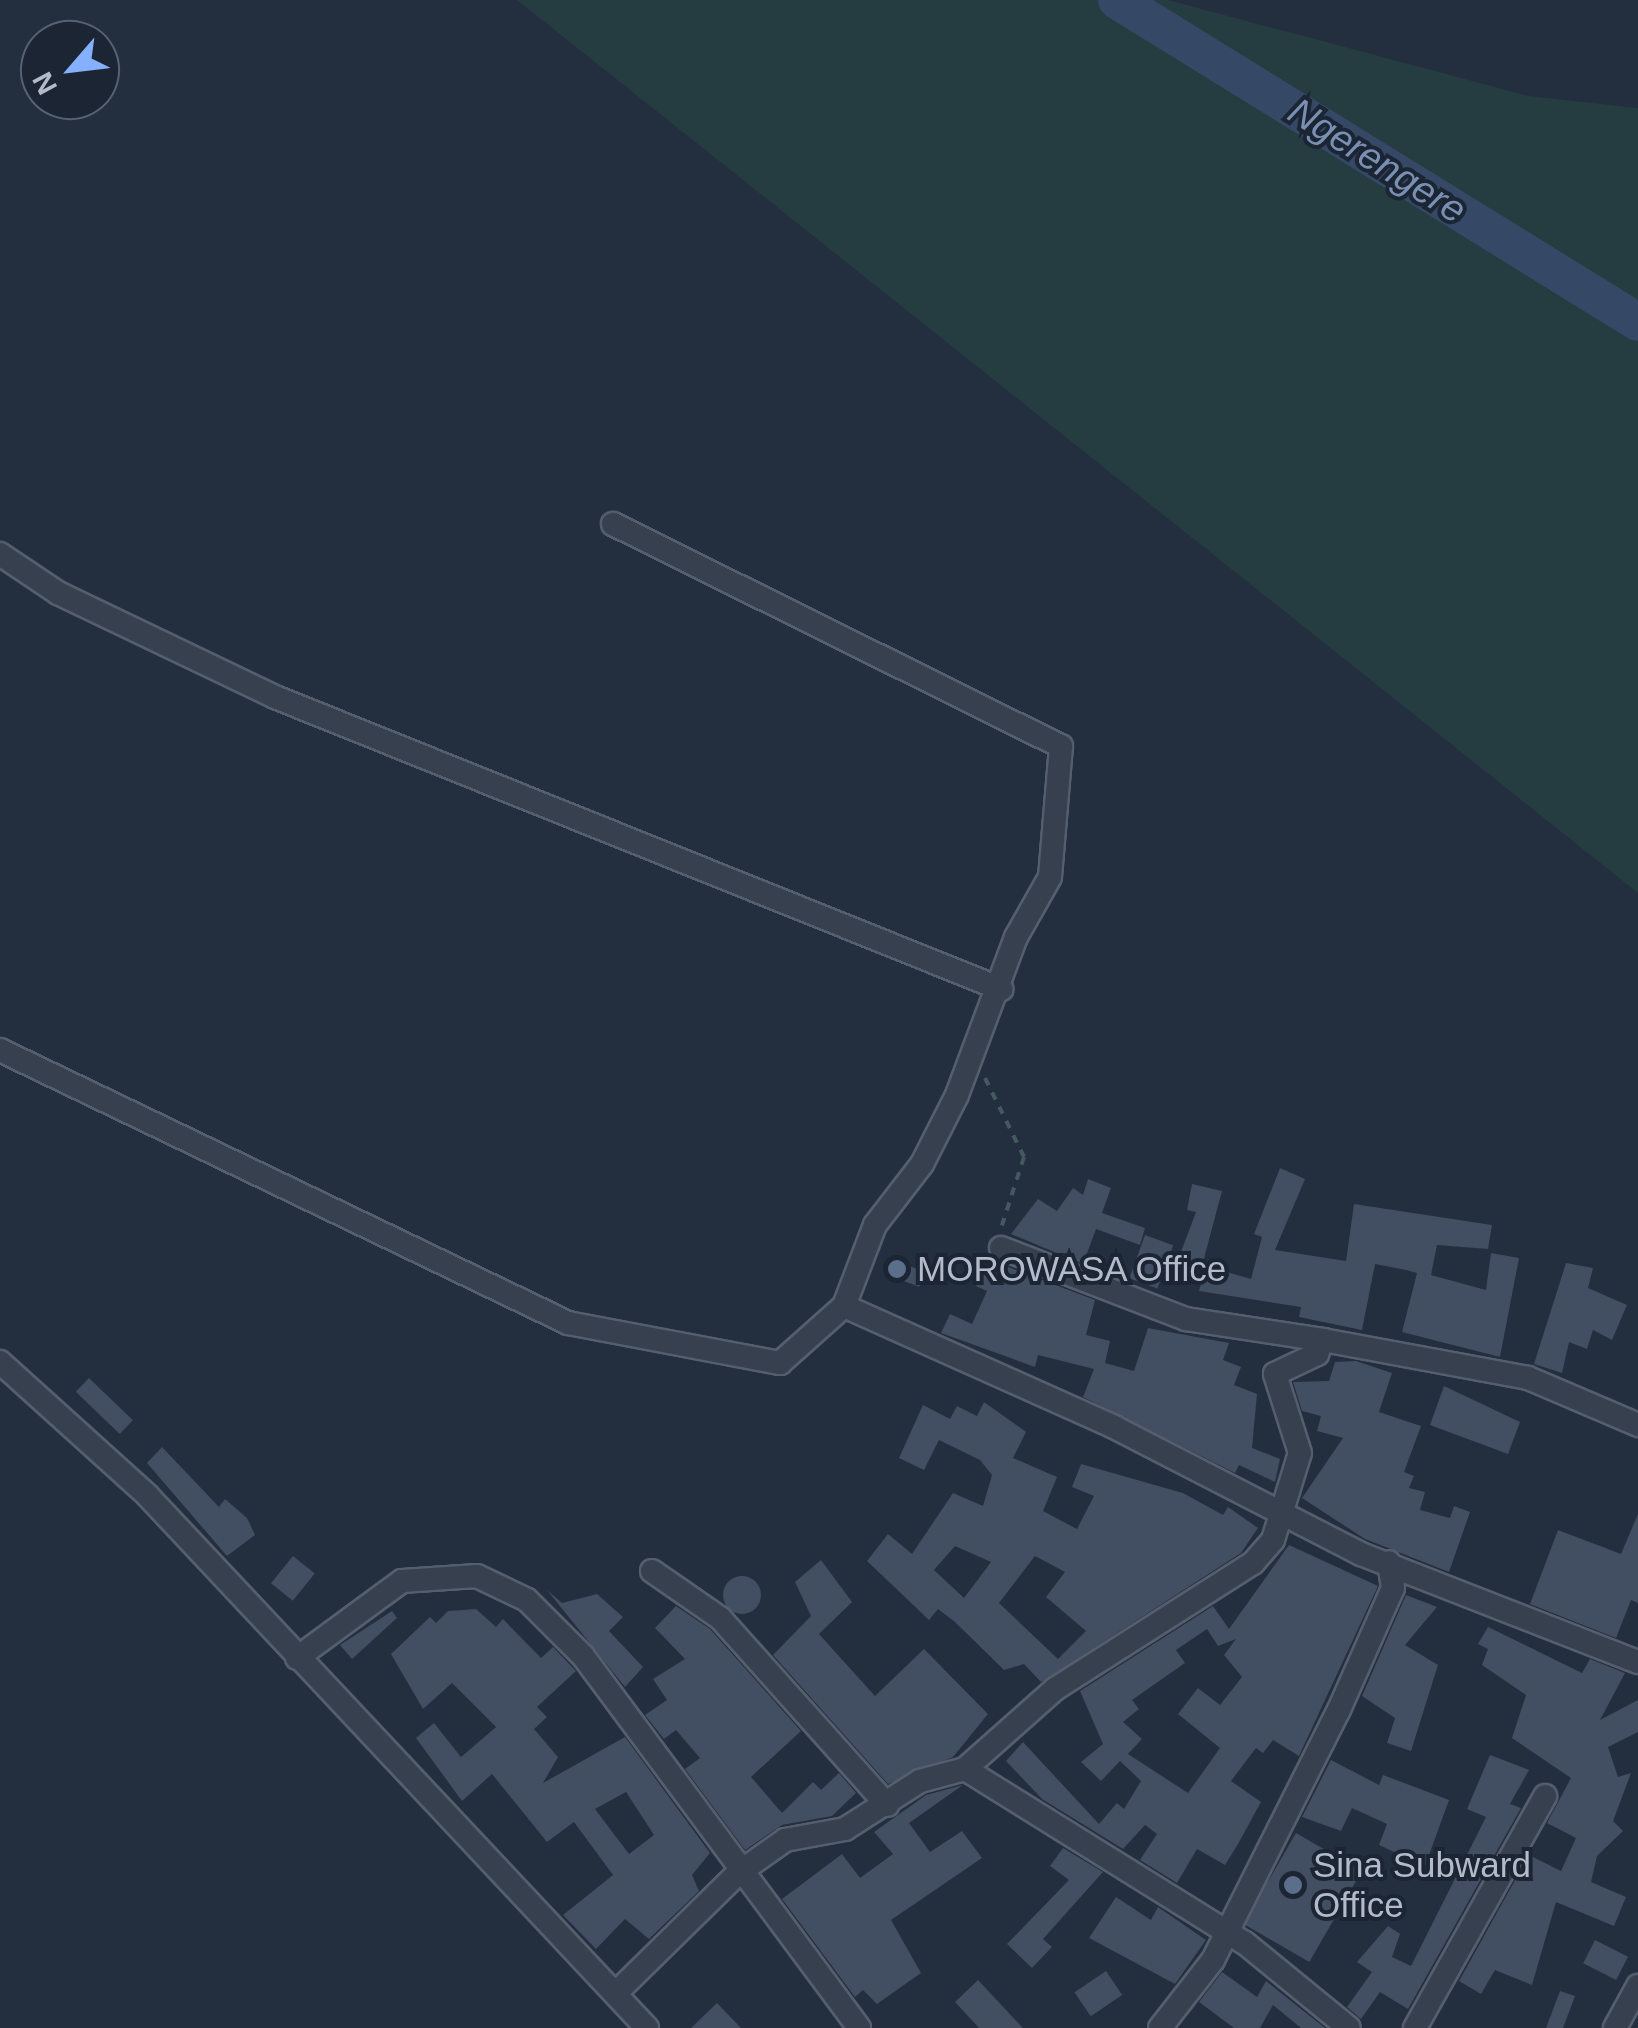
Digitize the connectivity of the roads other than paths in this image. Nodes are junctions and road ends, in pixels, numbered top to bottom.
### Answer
1 (613, 524) dead end
2 (0, 554) edge
3 (1001, 990) junction
4 (0, 1050) edge
5 (1001, 1248) road end
6 (844, 1306) junction
7 (1323, 1340) junction
8 (0, 1362) edge
9 (1638, 1425) edge
10 (1276, 1509) junction
11 (1388, 1562) junction
12 (652, 1571) dead end
13 (297, 1658) junction
14 (1638, 1662) edge
15 (965, 1769) junction
16 (1545, 1796) dead end
17 (887, 1806) junction
18 (737, 1874) junction
19 (1223, 1934) junction
20 (1638, 1986) edge
21 (616, 1994) junction
22 (647, 2028) edge
23 (859, 2028) edge
24 (1160, 2028) edge
25 (1350, 2028) edge
26 (1414, 2028) edge
27 (1615, 2028) edge

1 - 3 street
2 - 3 street
3 - 6 street
4 - 6 street
5 - 7 street
6 - 10 street
7 - 9 street
7 - 10 street
8 - 13 street
10 - 11 street
10 - 15 street
11 - 14 street
11 - 19 street
12 - 17 street
13 - 18 street
13 - 21 street
15 - 17 street
15 - 19 street
16 - 26 street
17 - 18 street
18 - 21 street
18 - 23 street
19 - 24 street
19 - 25 street
20 - 27 street
21 - 22 street

